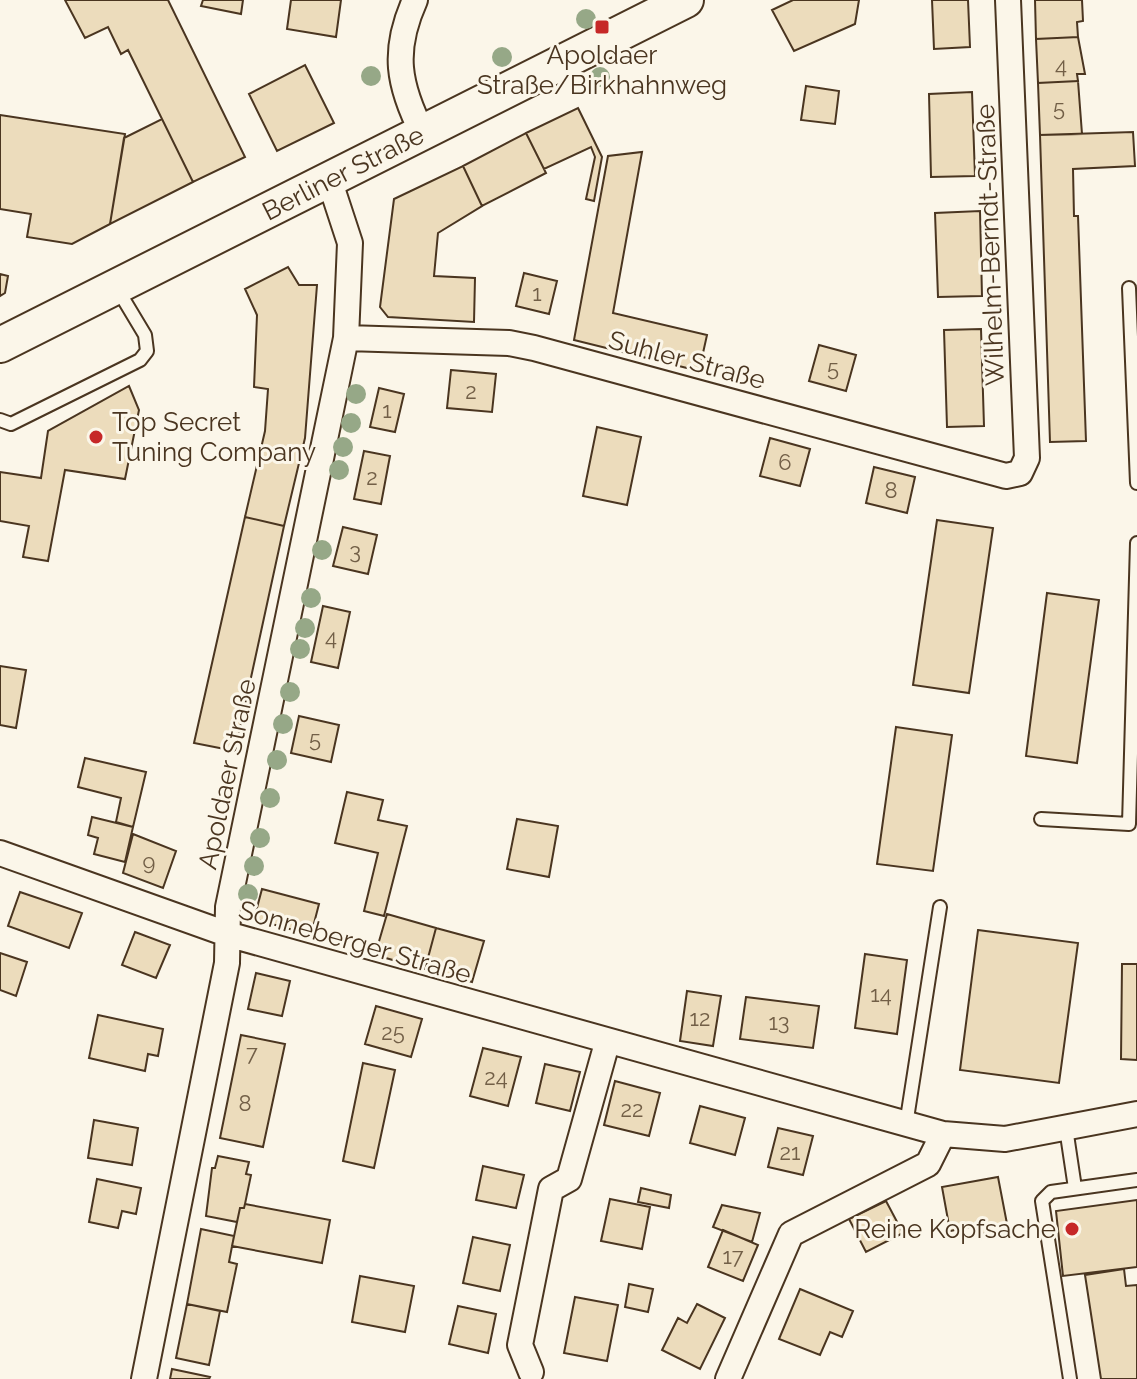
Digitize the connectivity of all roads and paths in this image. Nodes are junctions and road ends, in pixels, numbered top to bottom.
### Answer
1 (415, 0) edge
2 (686, 0) edge
3 (1008, 0) edge
4 (423, 134) junction
5 (330, 182) junction
6 (117, 287) junction
7 (1129, 288) dead end
8 (346, 338) junction
9 (0, 345) edge
10 (0, 420) edge
11 (1006, 476) joint
12 (1137, 483) edge
13 (1137, 543) edge
14 (1041, 819) dead end
15 (0, 853) edge
16 (940, 907) dead end
17 (227, 934) junction
18 (607, 1043) junction
19 (1137, 1114) edge
20 (906, 1125) junction
21 (1066, 1128) junction
22 (943, 1134) junction
23 (1137, 1180) edge
24 (1075, 1188) junction
25 (531, 1372) dead end
26 (144, 1379) edge
27 (728, 1379) edge
28 (1070, 1379) edge

1 - 4 street
2 - 4 street, Berliner Straße
3 - 11 street, Wilhelm-Berndt-Straße
4 - 5 street, Berliner Straße
5 - 6 street, Berliner Straße
5 - 8 street, Apoldaer Straße
6 - 9 street, Berliner Straße
6 - 10 lane
7 - 12 lane
8 - 11 street, Suhler Straße
8 - 17 street, Apoldaer Straße
13 - 14 lane
15 - 17 street, Sonneberger Straße
16 - 20 lane
17 - 18 street, Sonneberger Straße
17 - 26 street, Apoldaer Straße
18 - 20 street, Sonneberger Straße
18 - 25 street
19 - 21 street, Sonneberger Straße
20 - 22 street, Sonneberger Straße
21 - 22 street, Sonneberger Straße
21 - 24 lane
22 - 27 street
23 - 24 lane
24 - 28 lane

